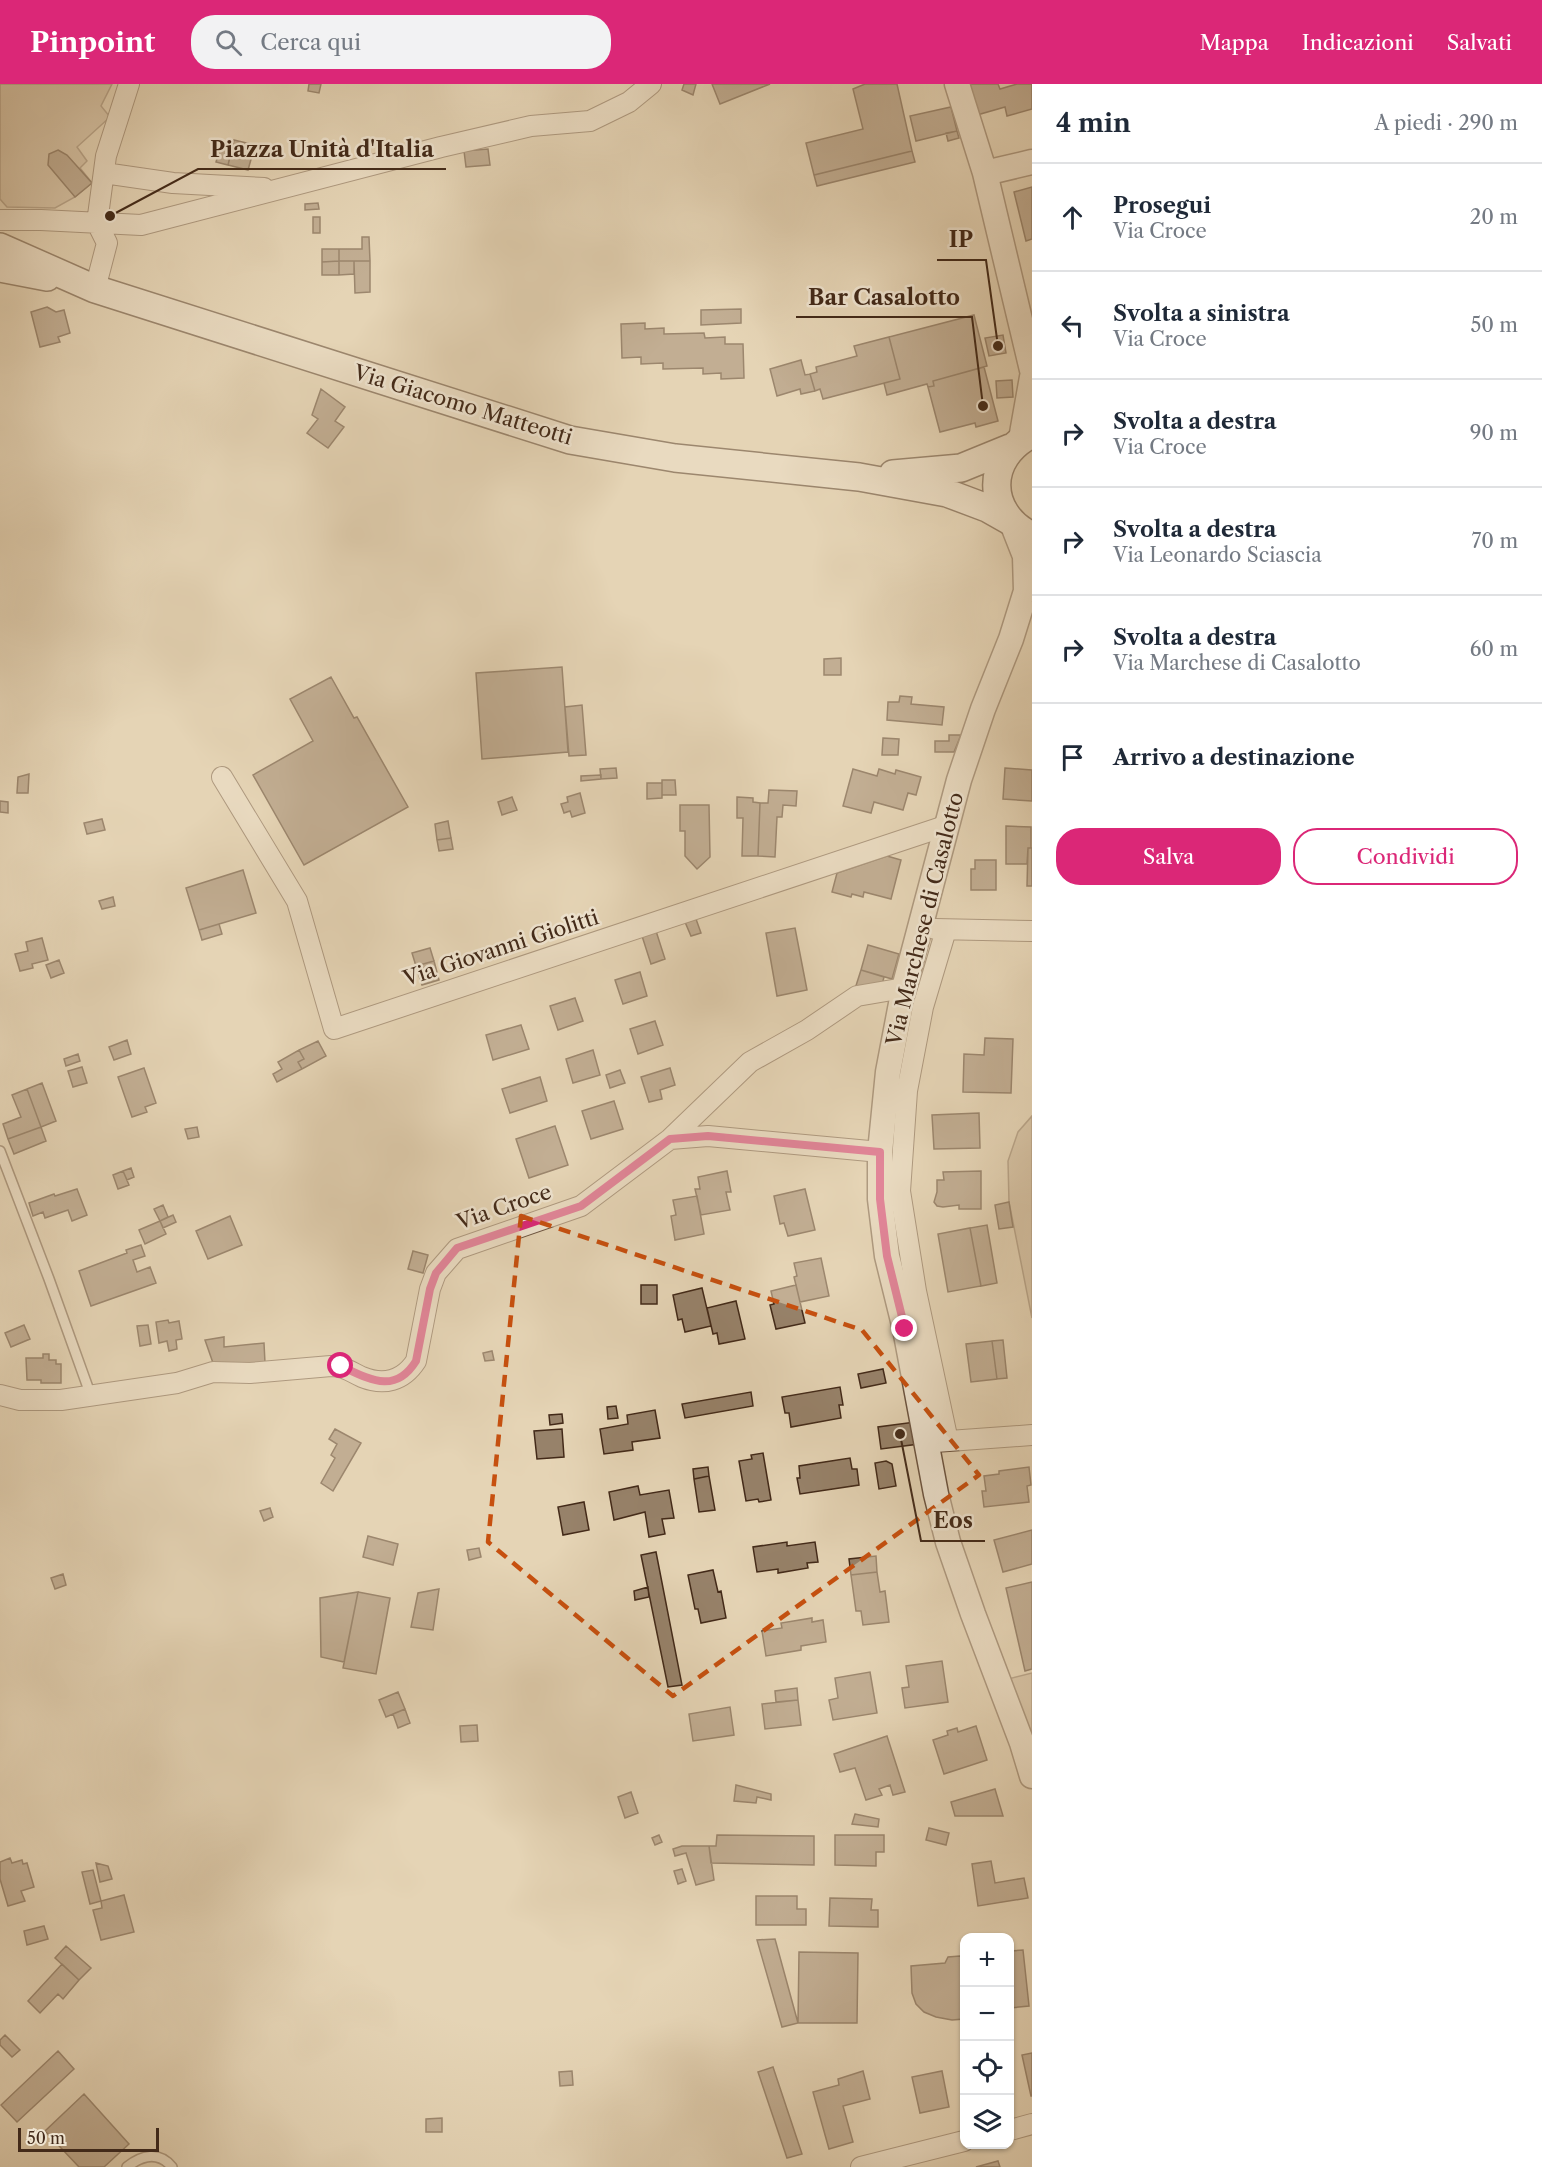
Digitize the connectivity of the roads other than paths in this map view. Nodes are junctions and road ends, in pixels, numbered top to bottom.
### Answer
1 (129, 84) edge
2 (651, 84) edge
3 (957, 84) edge
4 (1032, 162) edge
5 (104, 173) junction
6 (985, 173) junction
7 (285, 189) junction
8 (0, 220) edge
9 (98, 223) junction
10 (0, 247) edge
11 (0, 268) edge
12 (87, 285) junction
13 (1032, 370) edge
14 (1032, 377) edge
15 (1021, 440) edge
16 (859, 477) junction
17 (1018, 527) edge
18 (1029, 585) edge
19 (222, 777) dead end
20 (948, 825) junction
21 (920, 929) junction
22 (946, 930) junction
23 (1032, 931) edge
24 (904, 988) junction
25 (670, 1139) junction
26 (0, 1151) edge
27 (880, 1152) junction
28 (0, 1395) edge
29 (91, 1396) junction
30 (1032, 1435) edge
31 (937, 1442) junction
32 (1032, 1776) edge
33 (1032, 2124) edge
34 (1014, 2129) edge
35 (960, 2142) edge
36 (127, 2167) edge
37 (172, 2167) edge
38 (861, 2167) edge

1 - 5 street
2 - 7 street
3 - 6 street
4 - 6 street
5 - 7 street
5 - 9 street
6 - 13 street
7 - 9 street
8 - 9 street
9 - 12 street
10 - 12 main road
11 - 12 main road
12 - 16 main road, Via Giacomo Matteotti
14 - 15 street
15 - 16 main road
15 - 17 main road
16 - 17 main road
17 - 18 street, Via Marchese di Casalotto
18 - 20 street, Via Marchese di Casalotto
19 - 20 street, Via Giovanni Giolitti
20 - 21 street, Via Marchese di Casalotto
21 - 22 street
21 - 24 street, Via Marchese di Casalotto
22 - 23 street
22 - 31 street
24 - 25 street, Via Croce
24 - 27 street, Via Marchese di Casalotto
25 - 27 street
25 - 29 street, Via Croce
26 - 29 lane
27 - 31 street, Via Marchese di Casalotto
28 - 29 street, Via Croce
30 - 31 street
31 - 32 street, Via Marchese di Casalotto
33 - 34 street
35 - 38 street
36 - 37 lane

